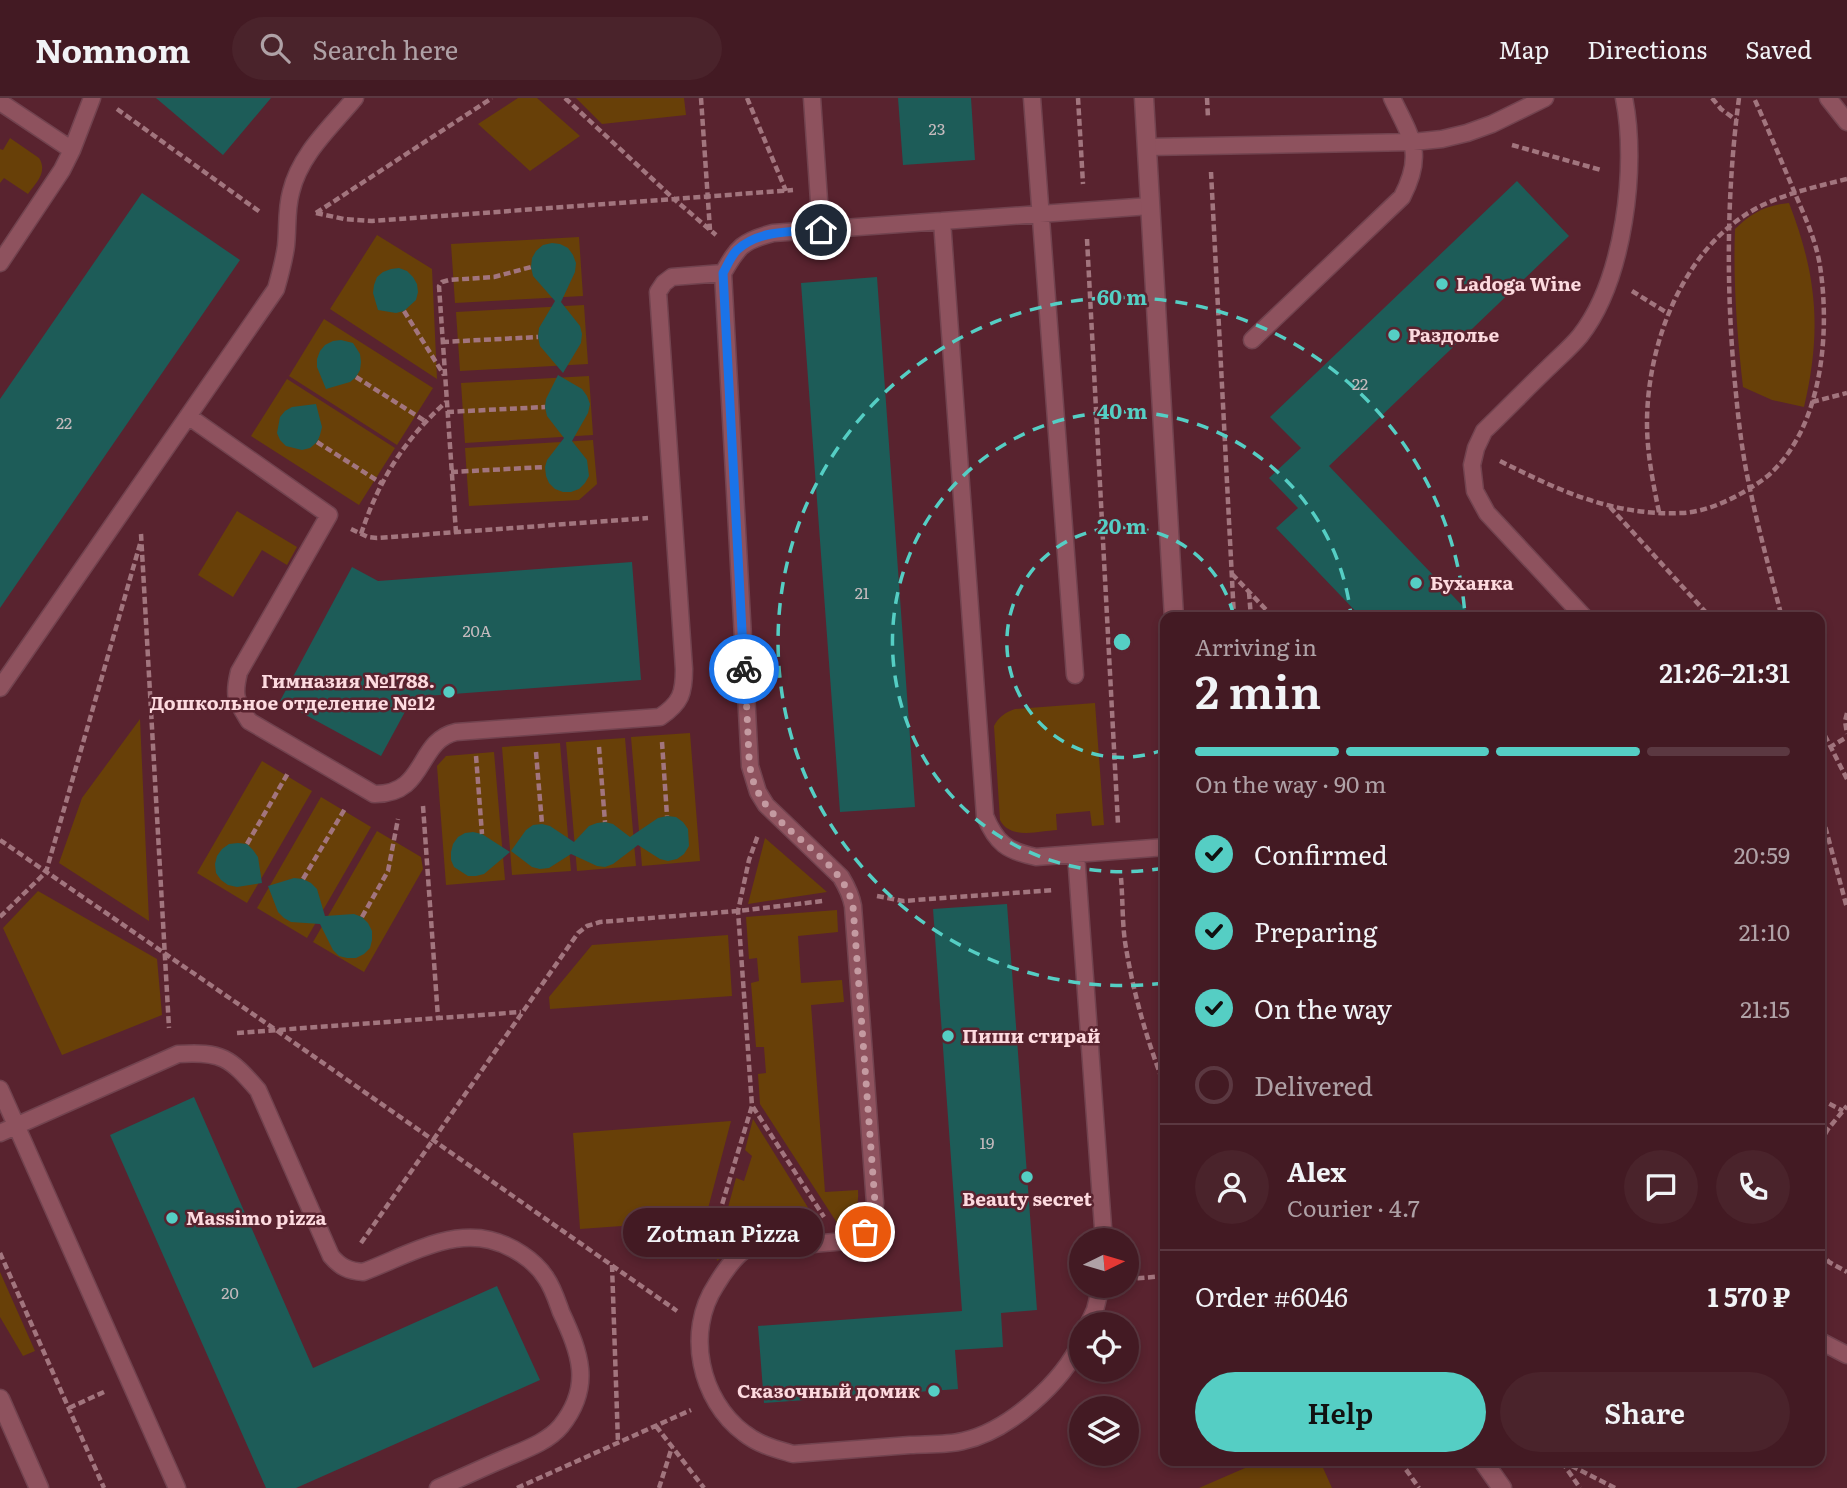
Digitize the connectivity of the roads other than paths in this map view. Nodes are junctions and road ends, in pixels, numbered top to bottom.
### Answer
1 (92, 98) edge
2 (355, 98) edge
3 (812, 98) edge
4 (1032, 98) edge
5 (1144, 98) edge
6 (1392, 98) edge
7 (1545, 98) edge
8 (1624, 98) edge
9 (1828, 98) edge
10 (0, 102) edge
11 (1847, 122) edge
12 (1413, 142) junction
13 (1147, 147) junction
14 (72, 150) junction
15 (1150, 205) junction
16 (1041, 214) junction
17 (942, 221) junction
18 (821, 230) junction
19 (0, 262) edge
20 (723, 273) junction
21 (1252, 340) dead end
22 (188, 416) junction
23 (1174, 612) edge
24 (1579, 612) edge
25 (1075, 675) dead end
26 (0, 688) edge
27 (1160, 848) edge
28 (1076, 854) junction
29 (0, 1090) edge
30 (16, 1126) junction
31 (0, 1133) edge
32 (1103, 1228) edge
33 (1825, 1344) edge
34 (1847, 1355) edge
35 (1069, 1360) edge
36 (0, 1399) edge
37 (1487, 1466) edge
38 (40, 1488) edge
39 (177, 1488) edge
40 (438, 1488) edge
41 (1502, 1488) edge

1 - 14 lane
2 - 22 lane
3 - 18 lane
4 - 16 lane
5 - 13 street
6 - 12 lane
7 - 12 lane
8 - 24 lane
9 - 11 lane
10 - 14 lane
12 - 13 lane
12 - 21 lane
13 - 15 street
14 - 19 lane
15 - 16 lane
15 - 23 street
16 - 17 lane
16 - 25 lane
17 - 18 lane
17 - 28 lane
18 - 20 lane
20 - 22 lane
20 - 35 lane
22 - 26 lane
27 - 28 lane
28 - 32 lane
29 - 30 lane
30 - 31 lane
30 - 39 lane
30 - 40 lane
33 - 34 lane
36 - 38 street
37 - 41 street

